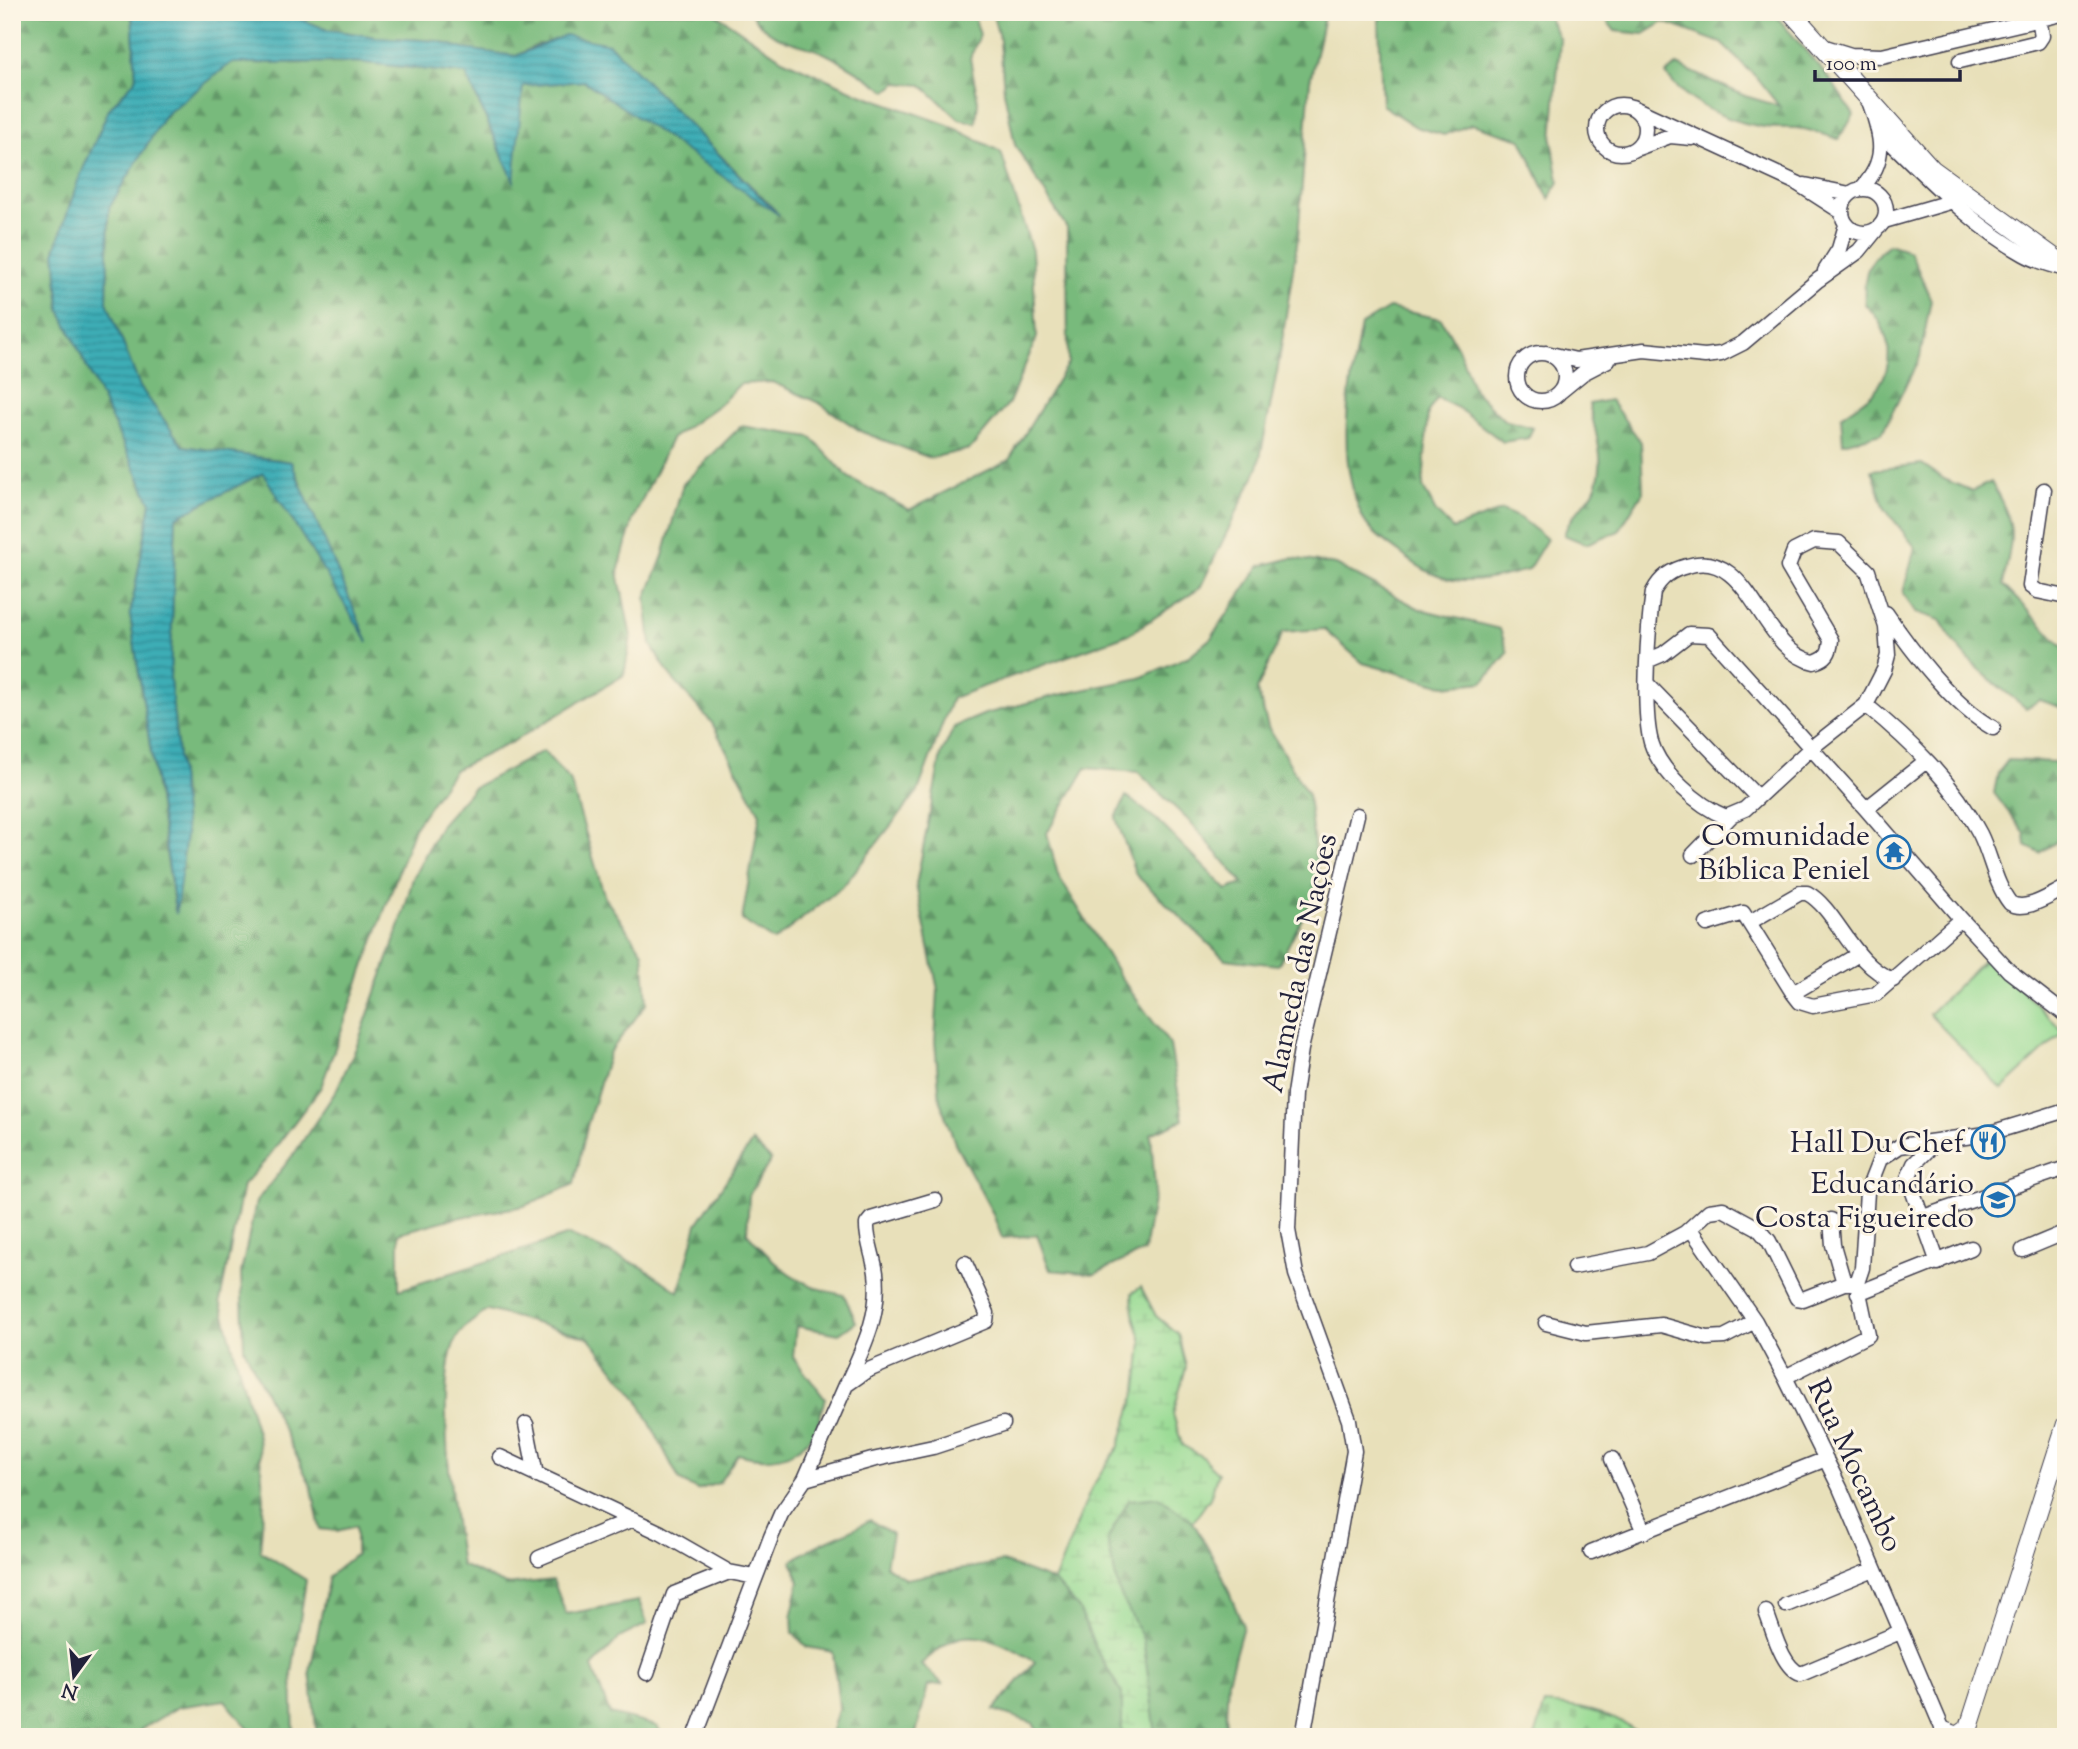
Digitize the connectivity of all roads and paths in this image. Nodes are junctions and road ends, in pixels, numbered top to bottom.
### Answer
1 (1791, 12) edge
2 (2066, 13) edge
3 (2038, 16) edge
4 (1819, 45) junction
5 (1959, 61) dead end
6 (1869, 100) junction
7 (1632, 107) junction
8 (1880, 132) junction
9 (1697, 138) junction
10 (1637, 148) junction
11 (1797, 183) junction
12 (1855, 192) junction
13 (1952, 201) junction
14 (1844, 218) junction
15 (1880, 225) junction
16 (2066, 268) edge
17 (1818, 280) junction
18 (1546, 353) junction
19 (1622, 354) junction
20 (1560, 391) junction
21 (2044, 490) dead end
22 (2066, 597) edge
23 (1880, 603) junction
24 (1650, 660) junction
25 (1648, 685) junction
26 (1866, 705) junction
27 (1993, 728) dead end
28 (1810, 749) junction
29 (1926, 761) junction
30 (1757, 797) junction
31 (1866, 809) junction
32 (1357, 816) dead end
33 (1731, 816) junction
34 (1693, 855) dead end
35 (2066, 888) edge
36 (1961, 919) junction
37 (1750, 922) junction
38 (1707, 924) dead end
39 (1859, 954) junction
40 (1893, 980) junction
41 (1793, 993) junction
42 (2066, 1015) edge
43 (2066, 1110) edge
44 (1937, 1141) junction
45 (2066, 1168) edge
46 (935, 1200) dead end
47 (1920, 1218) junction
48 (1831, 1220) dead end
49 (1691, 1229) junction
50 (2066, 1232) edge
51 (1971, 1248) dead end
52 (2023, 1250) dead end
53 (965, 1263) dead end
54 (1938, 1263) junction
55 (1574, 1267) dead end
56 (1855, 1292) junction
57 (1755, 1321) junction
58 (1546, 1323) dead end
59 (1785, 1377) junction
60 (846, 1385) junction
61 (526, 1424) dead end
62 (1003, 1424) dead end
63 (2066, 1424) edge
64 (500, 1457) dead end
65 (1612, 1459) dead end
66 (1826, 1459) junction
67 (2058, 1473) edge
68 (536, 1475) junction
69 (805, 1479) junction
70 (633, 1519) junction
71 (1644, 1532) junction
72 (1591, 1552) dead end
73 (539, 1558) dead end
74 (1874, 1569) junction
75 (729, 1573) junction
76 (755, 1577) junction
77 (1786, 1605) dead end
78 (1766, 1612) dead end
79 (1900, 1632) junction
80 (647, 1674) dead end
81 (1968, 1732) edge
82 (1945, 1734) edge
83 (695, 1737) edge
84 (1303, 1737) edge

1 - 4 main road
2 - 3 street
3 - 4 street
3 - 5 street
4 - 6 main road
6 - 8 street
6 - 16 main road
7 - 9 street
7 - 10 street
7 - 10 street
8 - 12 street
8 - 13 street
9 - 10 street
9 - 11 street
11 - 12 street
11 - 14 street
12 - 14 street
12 - 15 street
13 - 15 street
13 - 16 street
14 - 15 street
14 - 17 street
15 - 17 street
17 - 19 street
18 - 19 street
18 - 20 street
18 - 20 street
19 - 20 street
21 - 22 street
23 - 24 street
23 - 26 street
23 - 27 street
24 - 25 street
24 - 28 street
25 - 30 street
25 - 33 street
26 - 28 street
26 - 29 street
28 - 30 street
28 - 31 street
29 - 31 street
29 - 35 street
30 - 33 street
31 - 36 street
32 - 84 street, Alameda das Nações
33 - 34 street
36 - 40 street
36 - 42 street
37 - 38 street
37 - 39 street
37 - 41 street
39 - 40 street
39 - 41 street
40 - 41 street
43 - 44 street
44 - 47 street
44 - 56 street
45 - 47 street
46 - 60 street
47 - 54 street
48 - 56 street
49 - 55 street
49 - 56 street
49 - 57 street, Rua Mocambo
50 - 52 street
51 - 54 street
53 - 60 street
54 - 56 street
56 - 59 street
57 - 58 street
57 - 59 street, Rua Mocambo
59 - 66 street, Rua Mocambo
60 - 69 street
61 - 68 street
62 - 69 street
63 - 67 main road
64 - 68 street
65 - 71 street
66 - 71 street
66 - 74 street, Rua Mocambo
67 - 81 main road
68 - 70 street
69 - 76 street
70 - 73 street
70 - 75 street
71 - 72 street
74 - 77 street
74 - 79 street, Rua Mocambo
75 - 76 street
75 - 80 street
76 - 83 street
78 - 79 street
79 - 82 street, Rua Mocambo
81 - 82 main road

